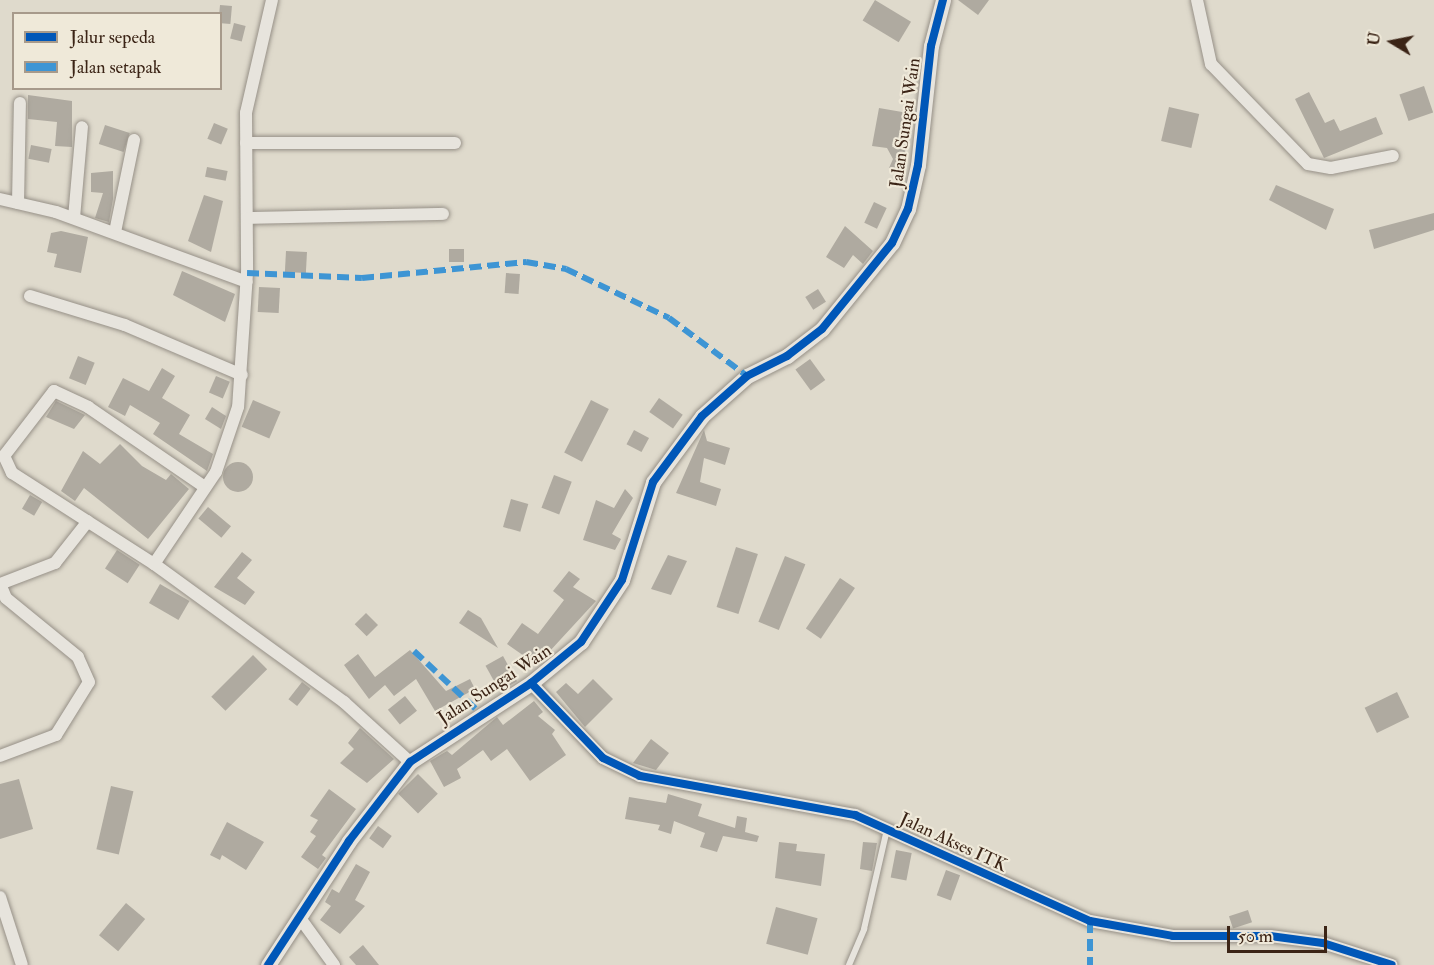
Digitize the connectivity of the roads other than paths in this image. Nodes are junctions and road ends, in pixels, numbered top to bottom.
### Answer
1 (272, 0) edge
2 (944, 0) edge
3 (1197, 0) edge
4 (20, 103) dead end
5 (82, 127) dead end
6 (134, 140) dead end
7 (246, 143) junction
8 (455, 143) dead end
9 (1393, 156) dead end
10 (0, 199) edge
11 (18, 203) junction
12 (443, 214) dead end
13 (74, 218) junction
14 (247, 218) junction
15 (115, 232) junction
16 (247, 282) junction
17 (30, 296) dead end
18 (242, 375) junction
19 (206, 487) junction
20 (87, 521) junction
21 (154, 564) junction
22 (531, 683) junction
23 (0, 756) edge
24 (410, 762) junction
25 (887, 830) junction
26 (0, 897) edge
27 (300, 918) junction
28 (22, 965) edge
29 (268, 965) edge
30 (334, 965) edge
31 (849, 965) edge
32 (1392, 965) edge

1 - 7 street
2 - 22 street, Jalan Sungai Wain
3 - 9 street
4 - 11 street
5 - 13 street
6 - 15 street
7 - 8 street
7 - 14 street
10 - 11 street
11 - 13 street
12 - 14 street
13 - 15 street
14 - 16 street
15 - 16 street
16 - 18 street
17 - 18 street
18 - 19 street
19 - 20 street
19 - 21 street
20 - 21 street
20 - 23 street
21 - 24 street
22 - 24 street, Jalan Sungai Wain
22 - 25 street, Jalan Akses ITK
24 - 27 street, Jalan Sungai Wain
25 - 31 lane
25 - 32 street, Jalan Akses ITK
26 - 28 street
27 - 29 street, Jalan Sungai Wain
27 - 30 street

